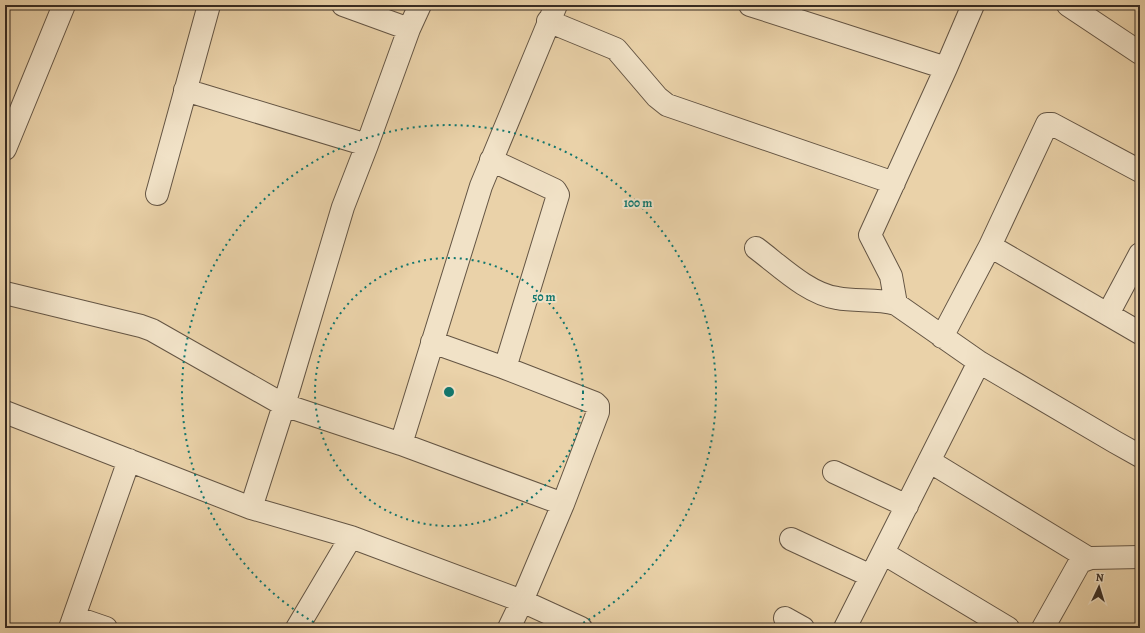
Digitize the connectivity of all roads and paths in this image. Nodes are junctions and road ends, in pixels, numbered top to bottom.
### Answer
1 (64, 5) edge
2 (209, 5) edge
3 (343, 5) edge
4 (420, 5) edge
5 (750, 5) edge
6 (973, 5) edge
7 (1068, 5) edge
8 (552, 13) edge
9 (409, 29) junction
10 (1140, 53) edge
11 (946, 68) junction
12 (186, 90) junction
13 (367, 145) junction
14 (5, 149) edge
15 (492, 160) junction
16 (1140, 172) edge
17 (894, 182) junction
18 (156, 194) dead end
19 (990, 246) junction
20 (756, 248) dead end
21 (1140, 254) edge
22 (5, 293) edge
23 (896, 304) junction
24 (1108, 314) junction
25 (1140, 333) edge
26 (942, 337) junction
27 (432, 342) junction
28 (979, 362) junction
29 (505, 368) junction
30 (284, 405) junction
31 (5, 412) edge
32 (401, 444) junction
33 (1140, 456) edge
34 (129, 460) junction
35 (929, 461) junction
36 (834, 472) dead end
37 (562, 504) junction
38 (907, 506) junction
39 (251, 508) junction
40 (351, 537) junction
41 (791, 539) dead end
42 (883, 553) junction
43 (1140, 557) edge
44 (1088, 558) junction
45 (872, 576) junction
46 (522, 601) junction
47 (785, 618) dead end
48 (72, 623) edge
49 (106, 628) edge
50 (297, 628) edge
51 (509, 628) edge
52 (581, 628) edge
53 (803, 628) edge
54 (845, 628) edge
55 (1008, 628) edge
56 (1043, 628) edge

1 - 14 street
2 - 12 street
3 - 9 street
4 - 9 street
5 - 11 street
6 - 11 street
7 - 10 street
8 - 15 street
8 - 17 street
9 - 13 street
11 - 17 street
12 - 13 street
12 - 18 street
13 - 30 street
15 - 27 street
15 - 29 street
16 - 19 street
17 - 23 street
19 - 24 street
19 - 26 street
20 - 23 street
21 - 24 street
22 - 30 street
23 - 26 street
24 - 25 street
26 - 28 street
27 - 29 street
27 - 32 street
28 - 33 street
28 - 35 street
29 - 37 street
30 - 32 street
30 - 39 street
31 - 34 street
32 - 37 street
34 - 39 street
34 - 48 street
35 - 38 street
35 - 44 street
36 - 38 street
37 - 46 street
38 - 42 street
39 - 40 street
40 - 46 street
40 - 50 street
41 - 45 street
42 - 45 street
42 - 55 street
43 - 44 street
44 - 56 street
45 - 54 street
46 - 51 street
46 - 52 street
47 - 53 street
48 - 49 street

